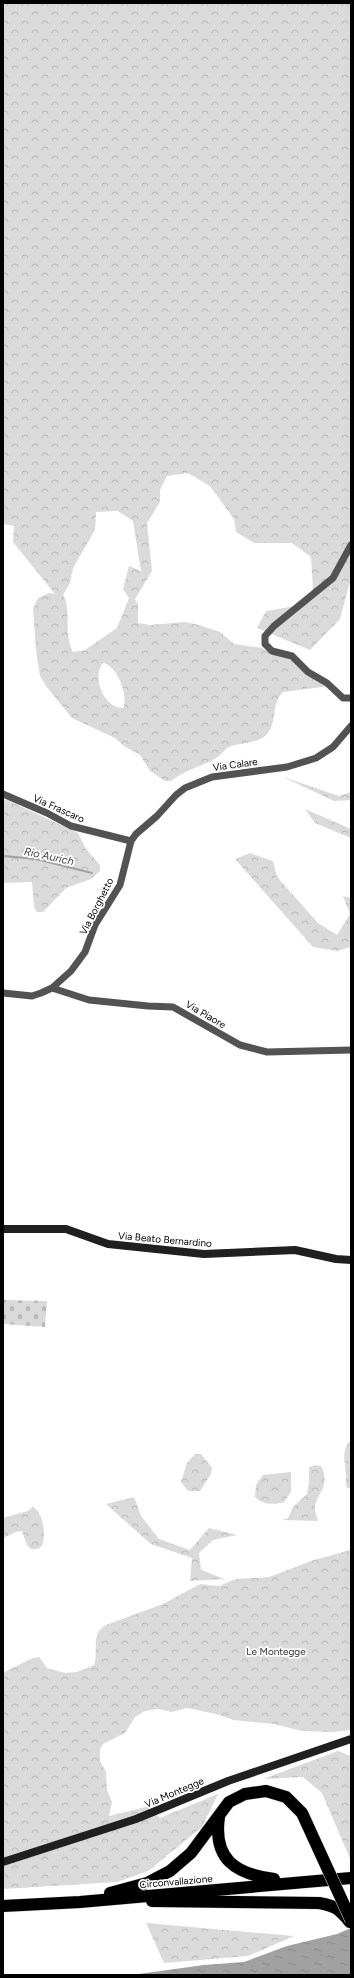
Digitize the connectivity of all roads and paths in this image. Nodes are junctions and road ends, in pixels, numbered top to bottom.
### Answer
1 (351, 545) edge
2 (351, 698) edge
3 (351, 726) edge
4 (3, 794) edge
5 (131, 841) junction
6 (52, 988) junction
7 (3, 993) edge
8 (351, 1050) edge
9 (3, 1229) edge
10 (351, 1260) edge
11 (351, 1738) edge
12 (219, 1815) junction
13 (3, 1862) edge
14 (351, 1878) edge
15 (293, 1882) junction
16 (103, 1899) junction
17 (80, 1902) junction
18 (3, 1906) edge
19 (351, 1920) edge
20 (351, 1924) edge

1 - 2 street
3 - 5 street, Via Calare
4 - 5 street, Via Frascaro
5 - 6 street, Via Borghetto
6 - 7 street, Via Borghetto
6 - 8 street, Via Piaore
9 - 10 street, Via Beato Bernardino
11 - 13 street, Via Montegge
12 - 15 highway
12 - 17 highway
12 - 19 highway, bridge
14 - 15 highway, Circonvallazione
15 - 16 highway, Circonvallazione
16 - 17 highway, Circonvallazione
16 - 20 highway
17 - 18 highway, Circonvallazione

